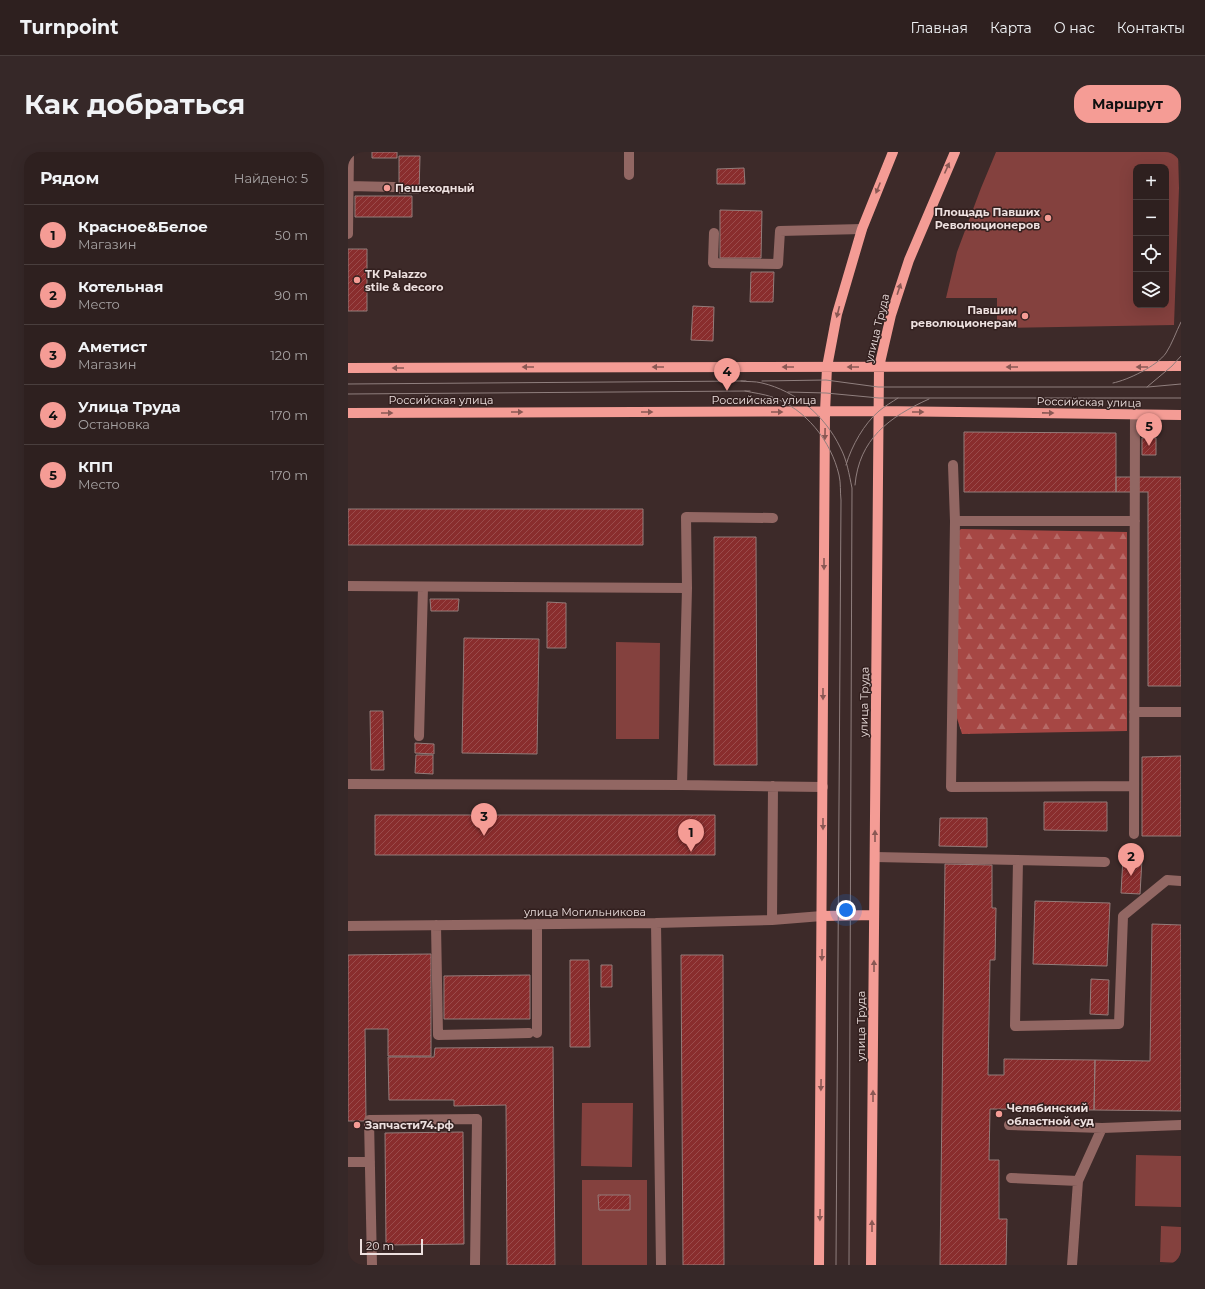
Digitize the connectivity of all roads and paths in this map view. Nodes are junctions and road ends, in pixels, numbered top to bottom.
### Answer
1 (349, 152) edge
2 (628, 152) edge
3 (893, 152) edge
4 (954, 152) edge
5 (629, 175) dead end
6 (348, 186) edge
7 (394, 186) dead end
8 (862, 229) junction
9 (348, 234) edge
10 (714, 234) dead end
11 (1181, 366) edge
12 (827, 367) junction
13 (879, 367) junction
14 (348, 368) edge
15 (825, 412) junction
16 (879, 412) junction
17 (348, 413) edge
18 (1135, 414) junction
19 (1181, 415) edge
20 (953, 465) dead end
21 (773, 518) dead end
22 (955, 521) junction
23 (1134, 522) junction
24 (348, 586) edge
25 (423, 586) junction
26 (687, 588) junction
27 (1134, 712) junction
28 (1181, 712) edge
29 (419, 736) dead end
30 (348, 784) edge
31 (682, 785) junction
32 (773, 786) junction
33 (1134, 786) junction
34 (823, 787) junction
35 (1134, 834) dead end
36 (875, 857) junction
37 (1018, 860) junction
38 (1105, 862) dead end
39 (1181, 881) edge
40 (874, 915) junction
41 (822, 916) junction
42 (772, 920) junction
43 (656, 923) junction
44 (537, 924) junction
45 (436, 925) junction
46 (348, 926) edge
47 (1009, 1125) dead end
48 (1181, 1125) edge
49 (1102, 1128) junction
50 (348, 1162) edge
51 (370, 1162) junction
52 (1011, 1178) dead end
53 (1078, 1181) junction
54 (372, 1265) edge
55 (475, 1265) edge
56 (661, 1265) edge
57 (819, 1265) edge
58 (871, 1265) edge
59 (1072, 1265) edge

1 - 6 street
2 - 5 street
3 -> 8 main road
13 -> 4 main road, улица Труда
6 - 7 street
6 - 9 street
8 - 10 street
8 -> 12 main road
11 -> 13 main road
13 -> 12 main road
12 -> 14 main road
12 - 15 main road
13 - 16 main road, улица Труда
15 - 16 main road, Российская улица
17 -> 15 main road, Российская улица
15 -> 34 main road
16 -> 18 main road, Российская улица
36 -> 16 main road, улица Труда
18 - 19 main road, Российская улица
18 - 23 street
20 - 22 street
21 - 26 street
22 - 23 street
22 - 33 street
23 - 27 street
24 - 25 street
25 - 26 street
25 - 29 street
26 - 31 street
27 - 28 street
27 - 33 street
30 - 31 street
31 - 32 street
32 - 34 street
32 - 42 street
33 - 35 street
34 -> 41 main road
36 - 37 street
36 - 40 main road, улица Труда
37 - 38 street
37 - 39 street
40 - 41 main road
58 -> 40 main road, улица Труда
41 - 42 street, улица Могильникова
41 -> 57 main road
42 - 43 street, улица Могильникова
43 - 44 street, улица Могильникова
43 - 56 street
44 - 45 street, улица Могильникова
44 - 45 street
45 - 46 street, улица Могильникова
47 - 49 street
48 - 49 street
49 - 53 street
50 - 51 street
51 - 54 street
51 - 55 street
52 - 53 street
53 - 59 street

